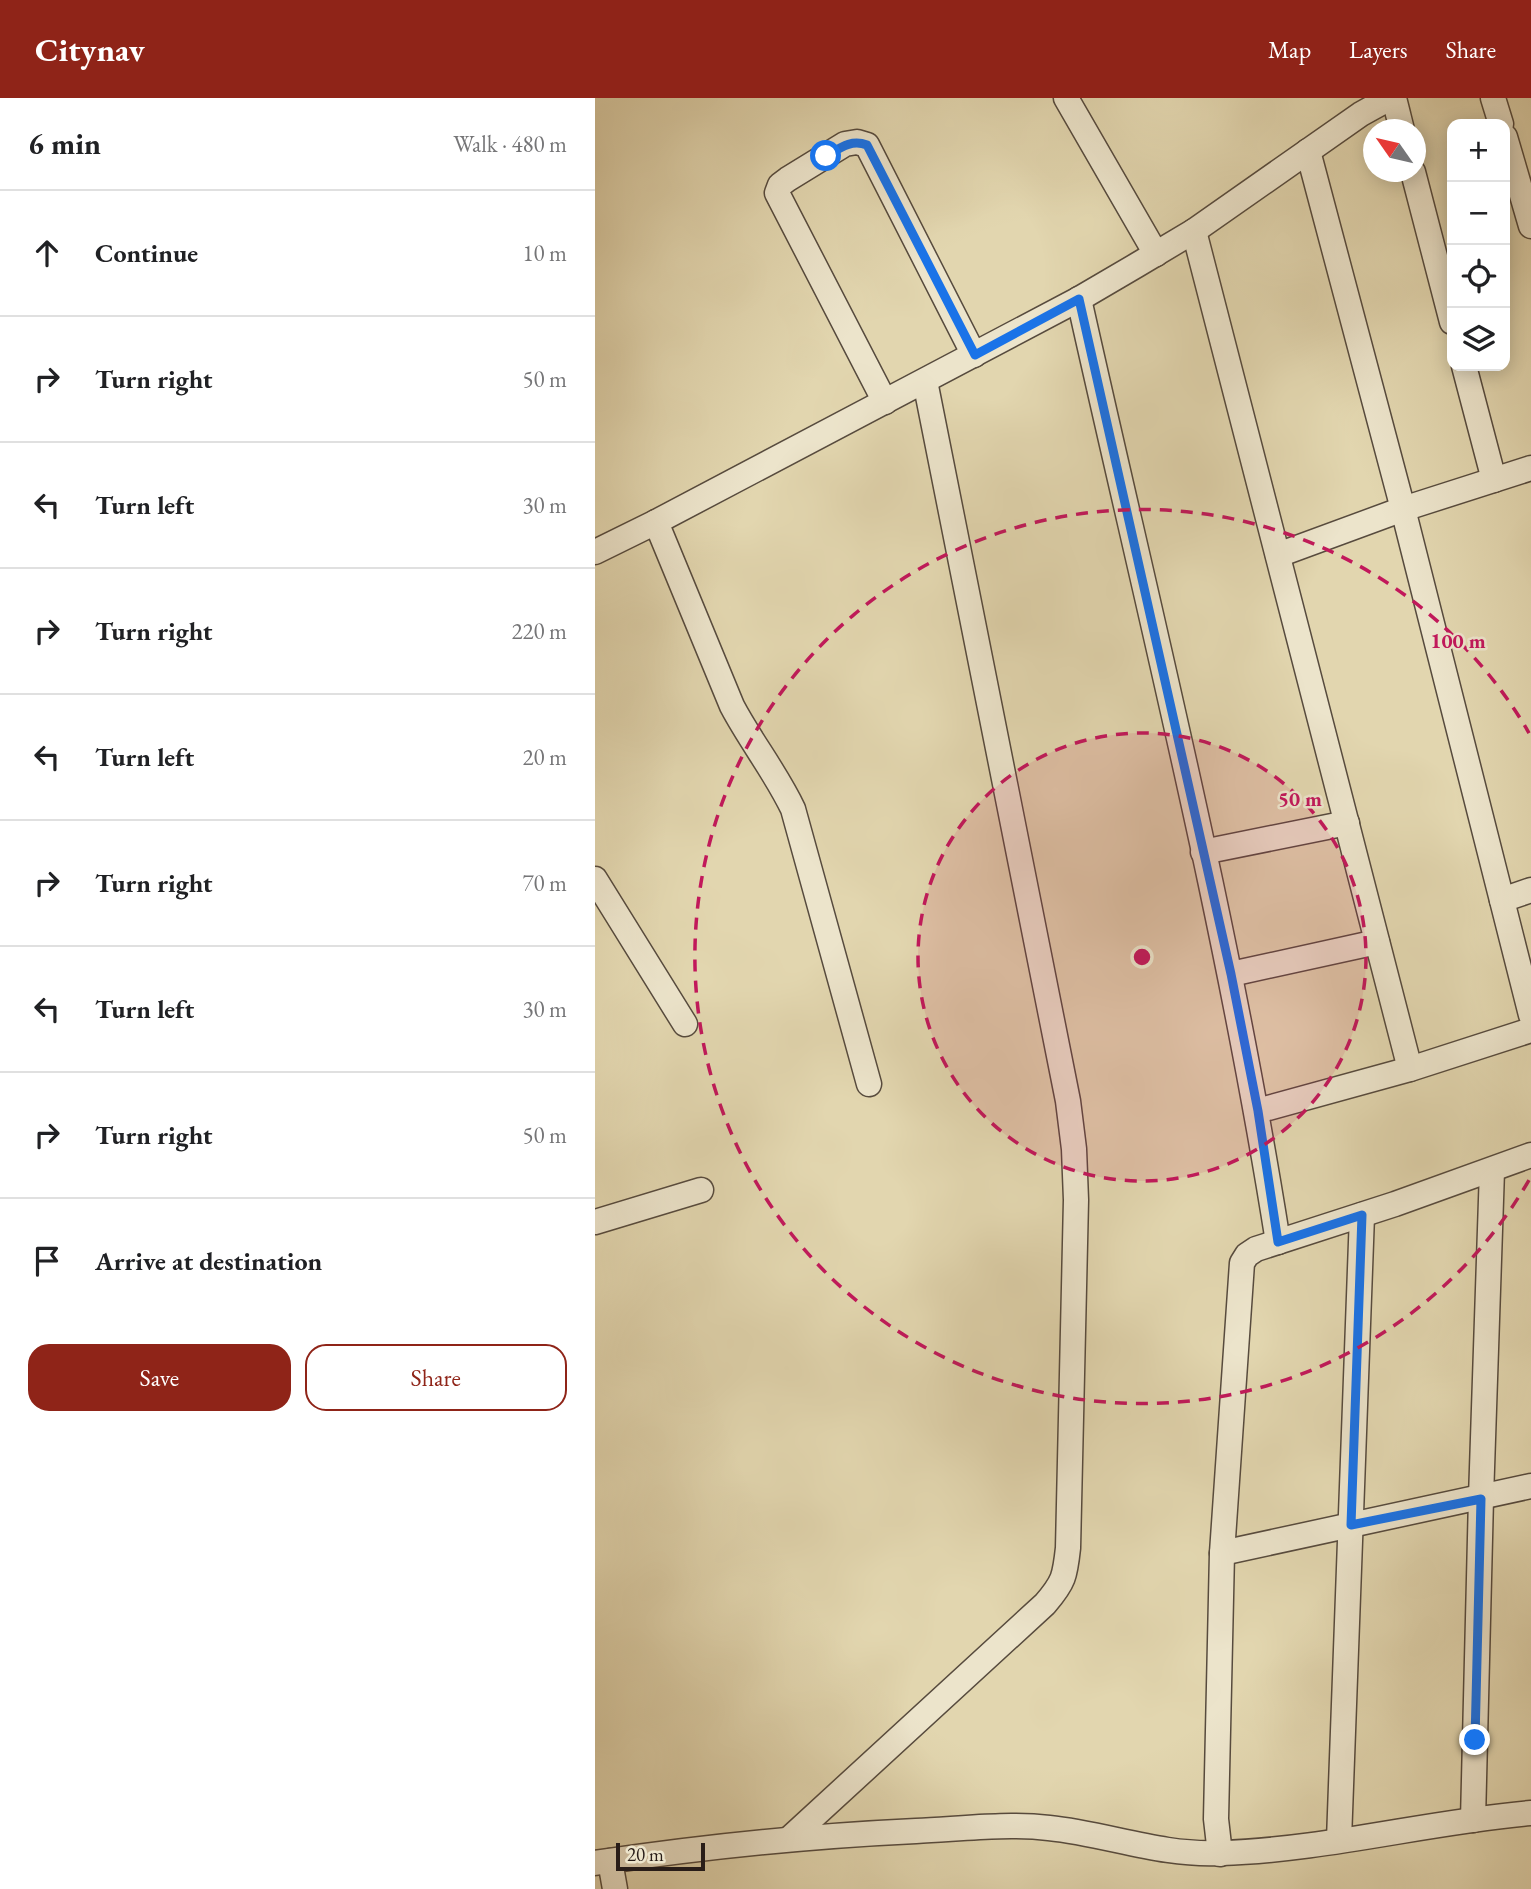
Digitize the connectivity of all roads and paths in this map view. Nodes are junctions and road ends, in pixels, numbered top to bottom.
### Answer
1 (1066, 98) edge
2 (1392, 98) edge
3 (1493, 98) edge
4 (1357, 106) edge
5 (1399, 119) edge
6 (1499, 119) edge
7 (1308, 151) junction
8 (1510, 154) edge
9 (1416, 182) edge
10 (1531, 226) edge
11 (1194, 231) junction
12 (1156, 254) junction
13 (1079, 299) junction
14 (1449, 308) edge
15 (975, 355) junction
16 (1465, 371) edge
17 (925, 381) junction
18 (885, 402) junction
19 (1531, 468) edge
20 (1494, 480) junction
21 (1403, 509) junction
22 (656, 522) junction
23 (595, 552) edge
24 (1278, 555) junction
25 (1347, 823) junction
26 (1203, 852) junction
27 (595, 879) edge
28 (1531, 890) edge
29 (1502, 900) junction
30 (1377, 943) junction
31 (1231, 974) junction
32 (1531, 1015) edge
33 (685, 1024) dead end
34 (1531, 1030) edge
35 (1410, 1069) junction
36 (869, 1084) dead end
37 (1258, 1111) junction
38 (1531, 1155) edge
39 (1492, 1170) junction
40 (701, 1190) dead end
41 (1362, 1215) junction
42 (595, 1222) edge
43 (1278, 1242) junction
44 (1531, 1486) edge
45 (1481, 1499) junction
46 (1351, 1525) junction
47 (1222, 1553) junction
48 (1531, 1813) edge
49 (1473, 1820) junction
50 (789, 1839) junction
51 (1339, 1840) junction
52 (1220, 1854) junction
53 (602, 1862) edge
54 (615, 1889) edge

1 - 12 street
2 - 4 street
2 - 5 street
3 - 6 street
4 - 7 street
7 - 11 street
7 - 21 street
8 - 10 street
9 - 14 street
11 - 12 street
11 - 24 street
12 - 13 street
13 - 15 street
13 - 26 street
15 - 17 street
15 - 18 street
16 - 20 street
17 - 18 street
17 - 50 street
18 - 22 street
19 - 20 street
20 - 21 street
21 - 24 street
21 - 29 street
22 - 23 street
22 - 36 street
24 - 25 street
25 - 26 street
25 - 30 street
26 - 31 street
27 - 33 street
28 - 29 street
29 - 32 street
30 - 31 street
30 - 35 street
31 - 37 street
34 - 35 street
35 - 37 street
37 - 43 street
38 - 39 street
39 - 41 street
39 - 45 street
40 - 42 street
41 - 43 street
41 - 46 street
43 - 47 street
44 - 45 street
45 - 46 street
45 - 49 street
46 - 47 street
46 - 51 street
47 - 52 street
48 - 49 street
49 - 51 street
50 - 52 street
50 - 53 street
51 - 52 street
53 - 54 street

